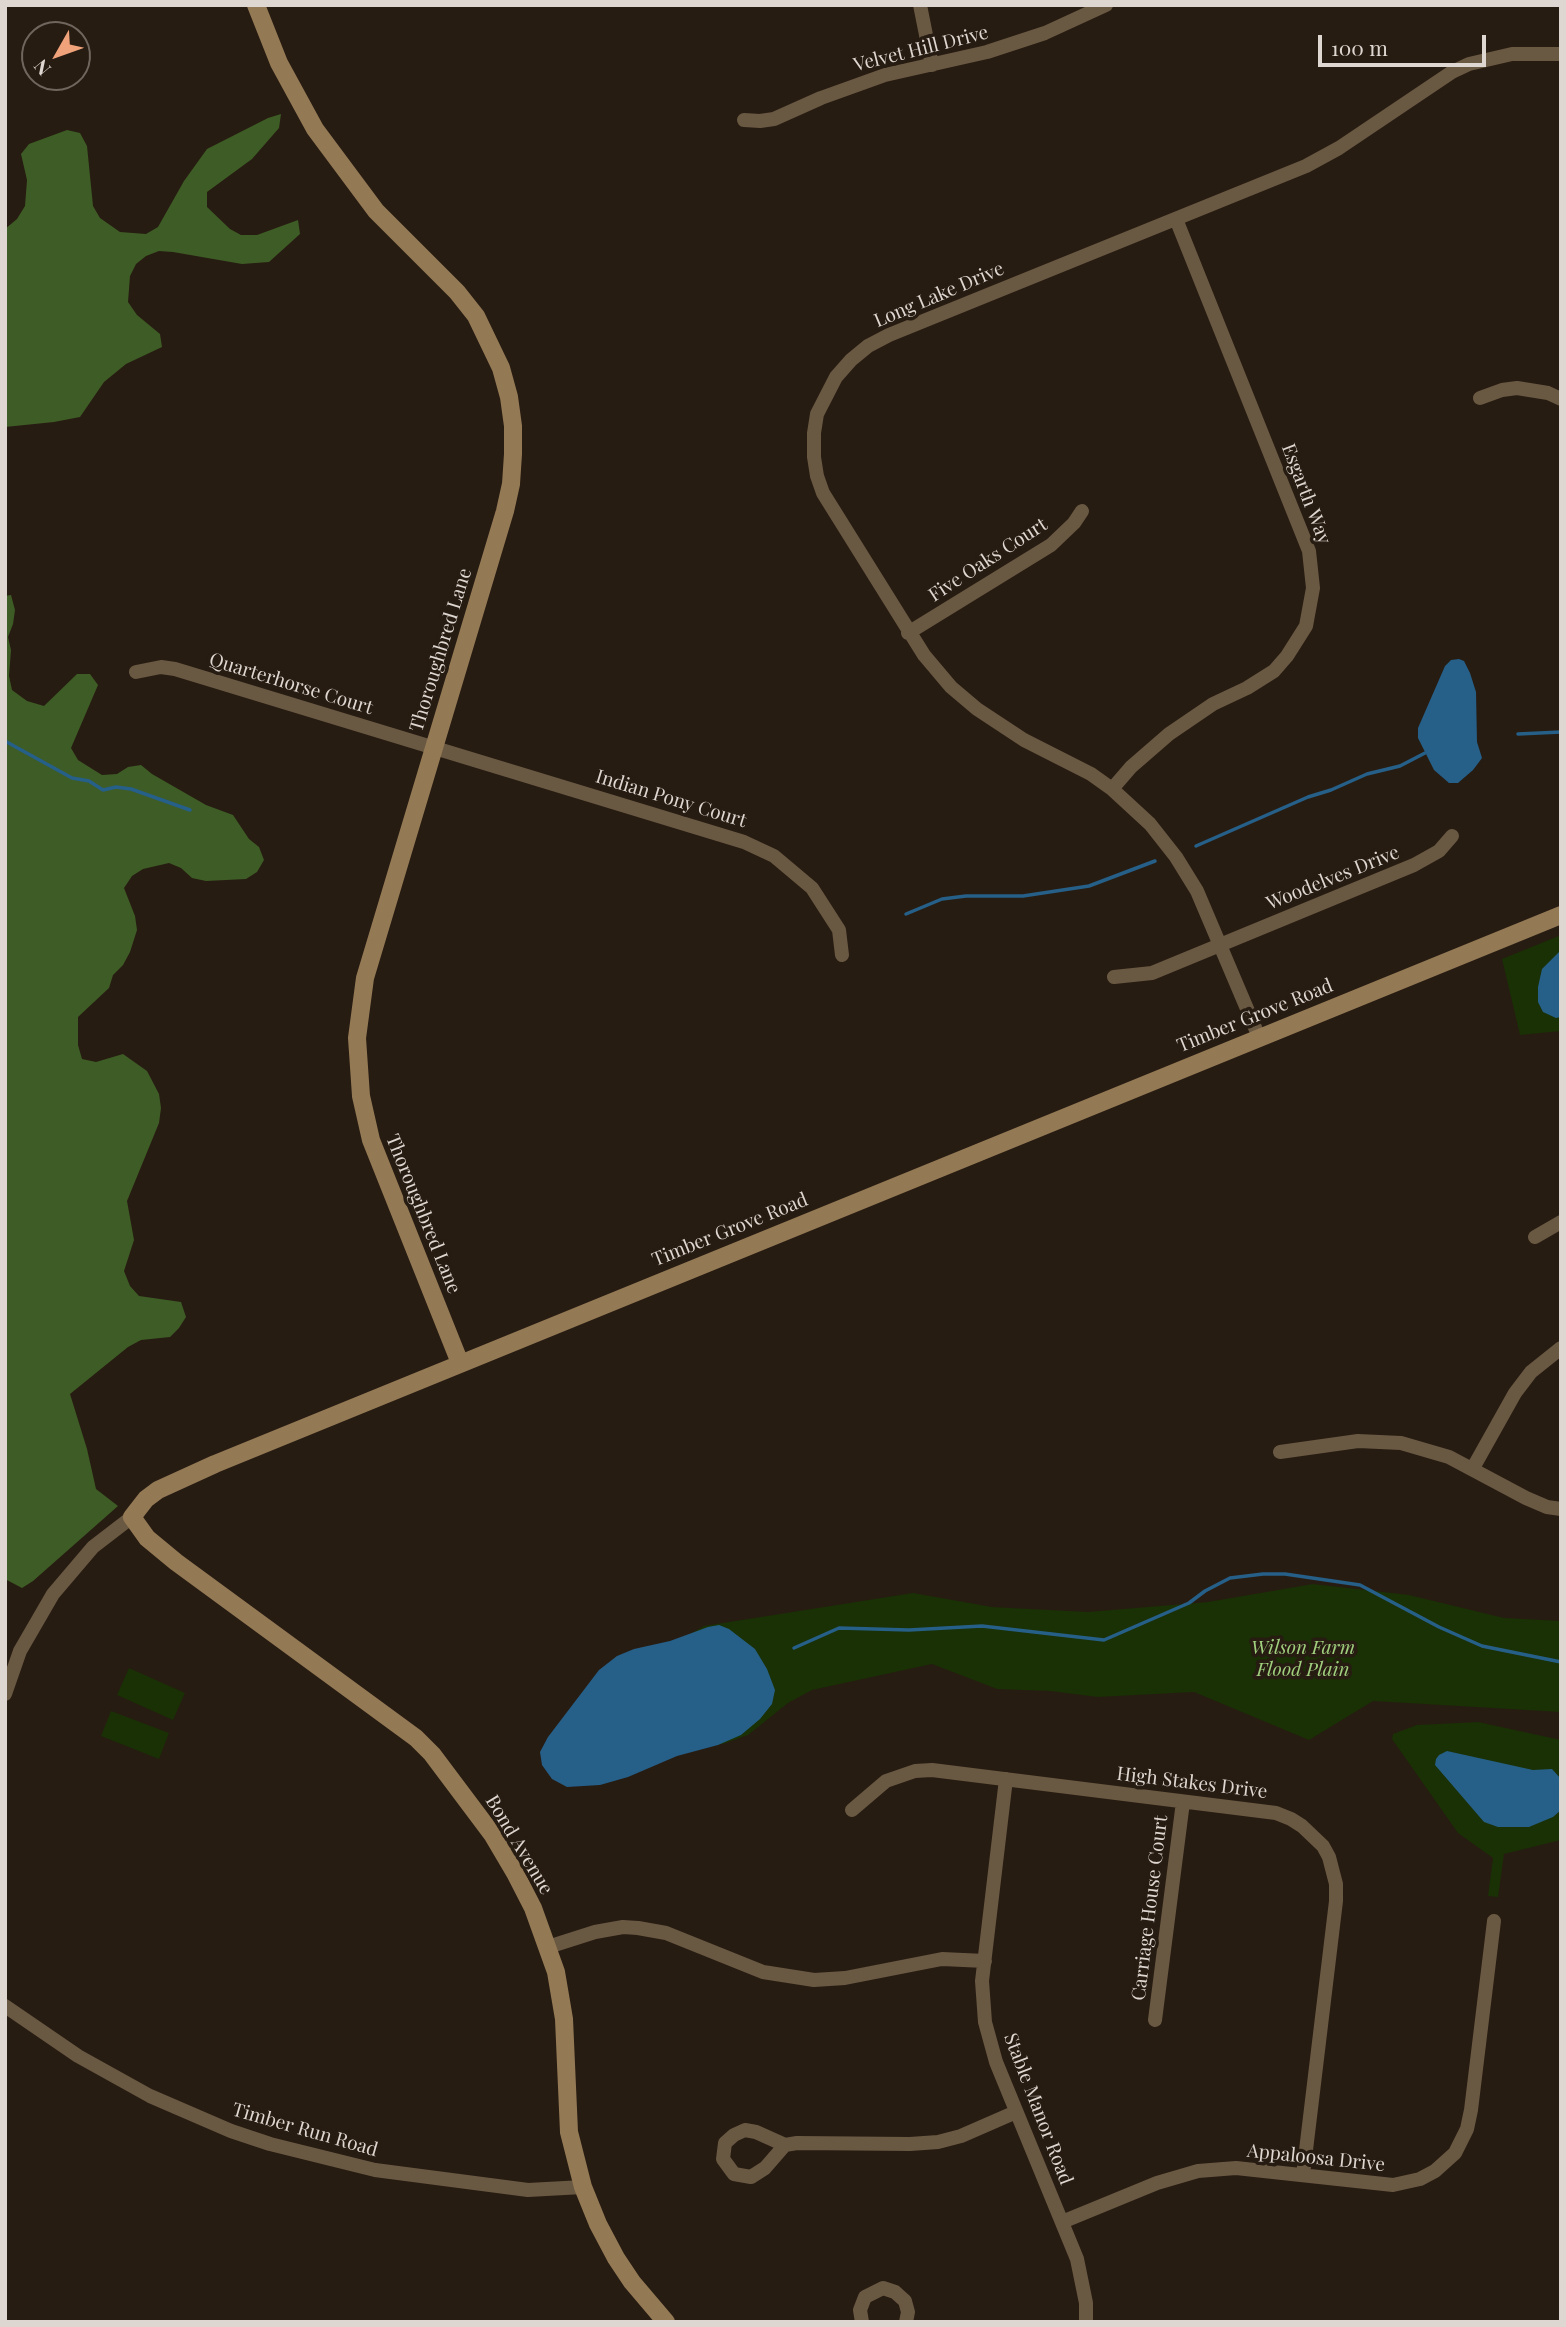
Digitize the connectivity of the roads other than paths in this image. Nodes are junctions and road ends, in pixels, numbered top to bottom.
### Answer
1 (256, 5) edge
2 (920, 5) edge
3 (1106, 5) edge
4 (1561, 54) edge
5 (932, 65) junction
6 (744, 120) dead end
7 (1176, 219) junction
8 (1480, 398) dead end
9 (1561, 399) edge
10 (1082, 511) dead end
11 (908, 633) junction
12 (136, 672) dead end
13 (434, 747) junction
14 (1112, 789) junction
15 (1452, 836) dead end
16 (1561, 915) edge
17 (1221, 944) junction
18 (842, 955) dead end
19 (1114, 977) dead end
20 (1259, 1037) junction
21 (1561, 1222) edge
22 (1535, 1237) dead end
23 (1561, 1348) edge
24 (460, 1363) junction
25 (1280, 1452) dead end
26 (1473, 1468) junction
27 (1561, 1509) edge
28 (132, 1517) junction
29 (5, 1694) edge
30 (1006, 1779) junction
31 (1183, 1802) junction
32 (852, 1810) dead end
33 (1493, 1921) dead end
34 (548, 1947) junction
35 (985, 1961) junction
36 (5, 2006) edge
37 (1155, 2020) dead end
38 (1016, 2112) junction
39 (785, 2145) dead end
40 (1303, 2175) junction
41 (583, 2187) junction
42 (1062, 2222) junction
43 (666, 2322) edge
44 (862, 2322) edge
45 (906, 2322) edge
46 (1086, 2322) edge

1 - 13 street, Thoroughbred Lane
2 - 5 street
3 - 5 street, Velvet Hill Drive
4 - 7 street, Long Lake Drive
5 - 6 street, Velvet Hill Drive
7 - 11 street, Long Lake Drive
7 - 14 street, Esgarth Way
8 - 9 street
10 - 11 street, Five Oaks Court
11 - 14 street, Long Lake Drive
12 - 13 street, Quarterhorse Court
13 - 18 street, Indian Pony Court
13 - 24 street, Thoroughbred Lane
14 - 17 street, Long Lake Drive
15 - 17 street, Woodelves Drive
16 - 20 street, Timber Grove Road
17 - 19 street, Woodelves Drive
17 - 20 street, Long Lake Drive
20 - 24 street, Timber Grove Road
21 - 22 street
23 - 26 street
24 - 28 street, Timber Grove Road
25 - 26 street
26 - 27 street
28 - 29 street, Timber Grove Road
28 - 34 street, Bond Avenue
30 - 31 street, High Stakes Drive
30 - 32 street, High Stakes Drive
30 - 35 street, Stable Manor Road
31 - 37 street, Carriage House Court
31 - 40 street, High Stakes Drive
33 - 40 street, Appaloosa Drive
34 - 35 street
34 - 41 street, Bond Avenue
35 - 38 street, Stable Manor Road
36 - 41 street, Timber Run Road
38 - 39 street
38 - 42 street, Stable Manor Road
40 - 42 street, Appaloosa Drive
41 - 43 street, Bond Avenue
42 - 46 street, Stable Manor Road
44 - 45 street

